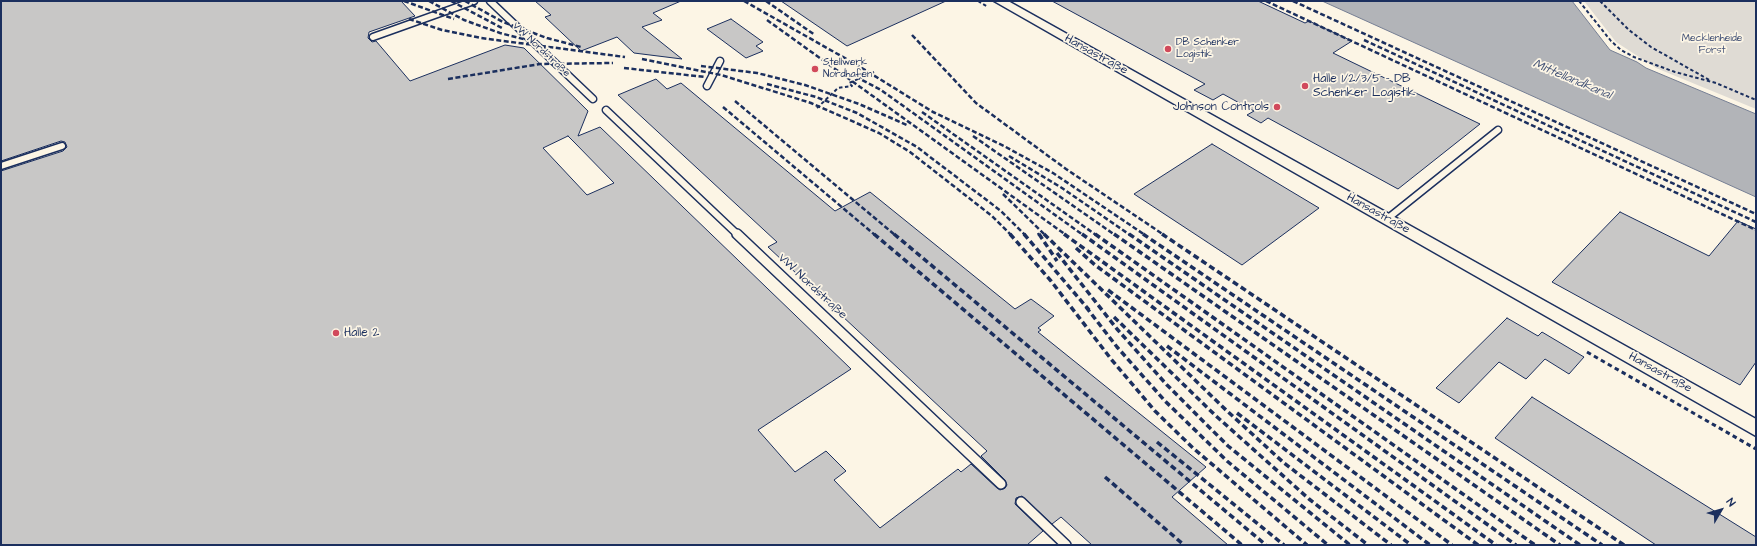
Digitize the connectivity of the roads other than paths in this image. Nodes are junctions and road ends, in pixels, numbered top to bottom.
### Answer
1 (474, 1) edge
2 (490, 1) edge
3 (1000, 1) edge
4 (373, 37) dead end
5 (720, 60) dead end
6 (707, 86) dead end
7 (593, 99) dead end
8 (606, 110) dead end
9 (1498, 130) dead end
10 (62, 146) dead end
11 (1, 166) edge
12 (1387, 219) junction
13 (1756, 428) edge
14 (1001, 484) dead end
15 (1021, 502) dead end
16 (1066, 545) edge

1 - 4 lane
2 - 7 lane, VW Nordstraße
3 - 12 street, Hansastraße
5 - 6 lane
8 - 14 lane, VW Nordstraße
9 - 12 lane
10 - 11 lane
12 - 13 street, Hansastraße
15 - 16 lane

